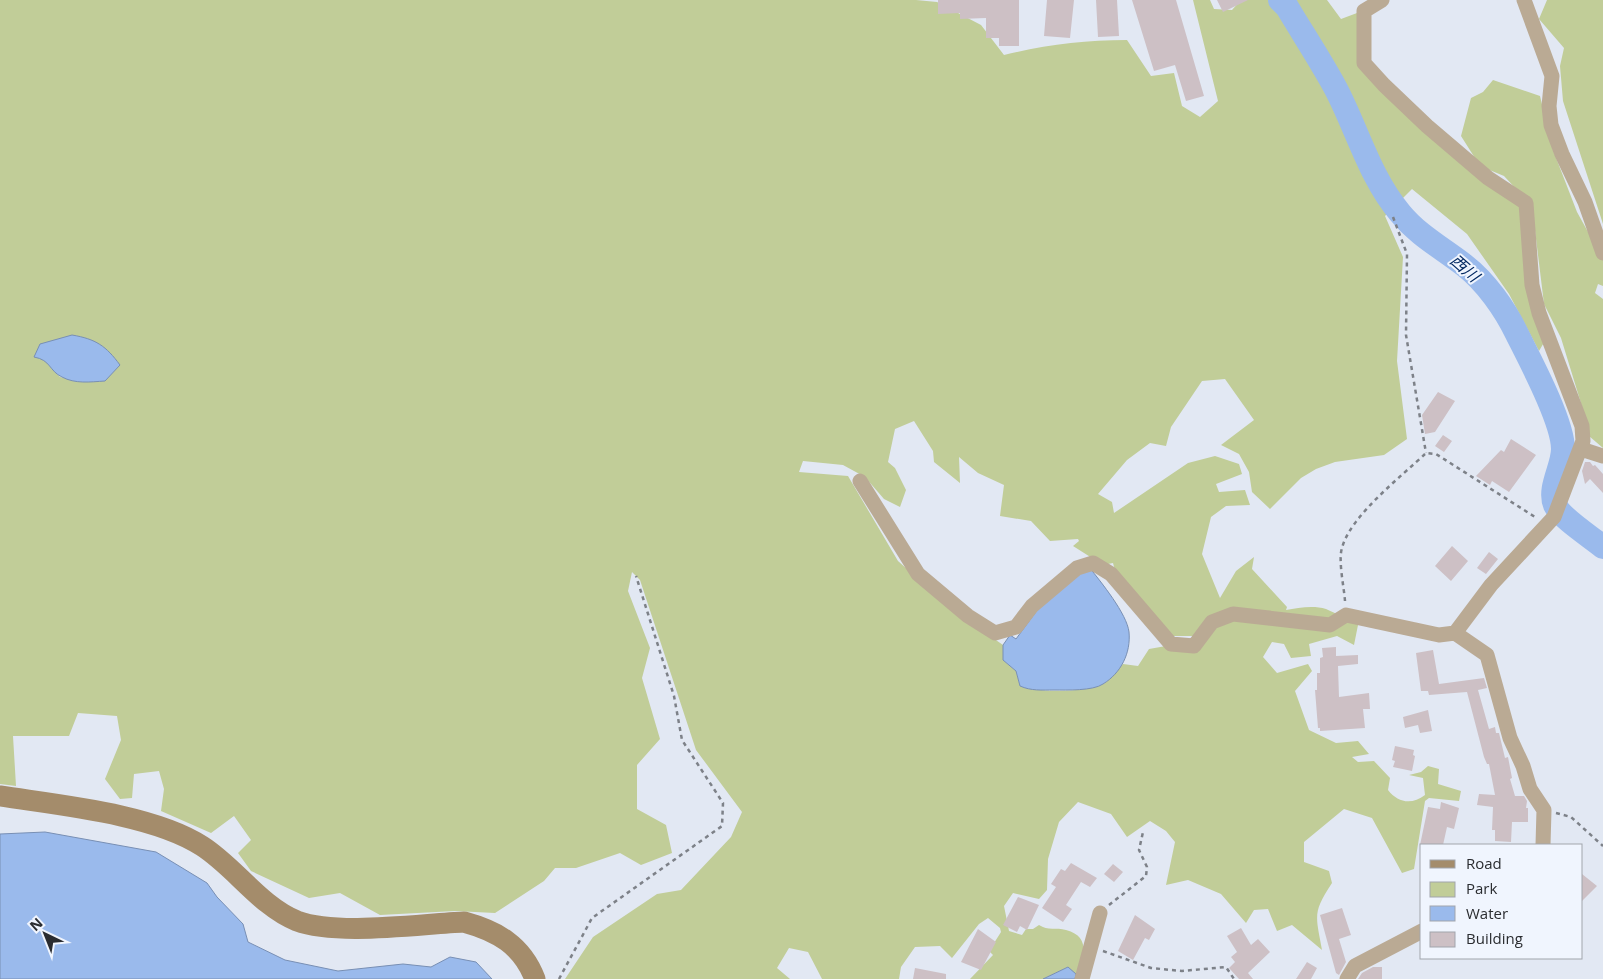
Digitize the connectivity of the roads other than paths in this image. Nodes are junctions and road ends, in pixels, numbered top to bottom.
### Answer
1 (1382, 0) edge
2 (1524, 0) edge
3 (1603, 254) edge
4 (1581, 449) junction
5 (1603, 456) edge
6 (860, 481) dead end
7 (1455, 633) junction
8 (0, 796) edge
9 (1543, 844) edge
10 (1100, 913) road end
11 (1420, 932) edge
12 (1083, 974) edge
13 (534, 979) edge
14 (1347, 979) edge

1 - 4 street
2 - 3 street
4 - 5 street
4 - 7 street
6 - 7 street
7 - 9 street
8 - 13 main road
10 - 12 street
11 - 14 street

